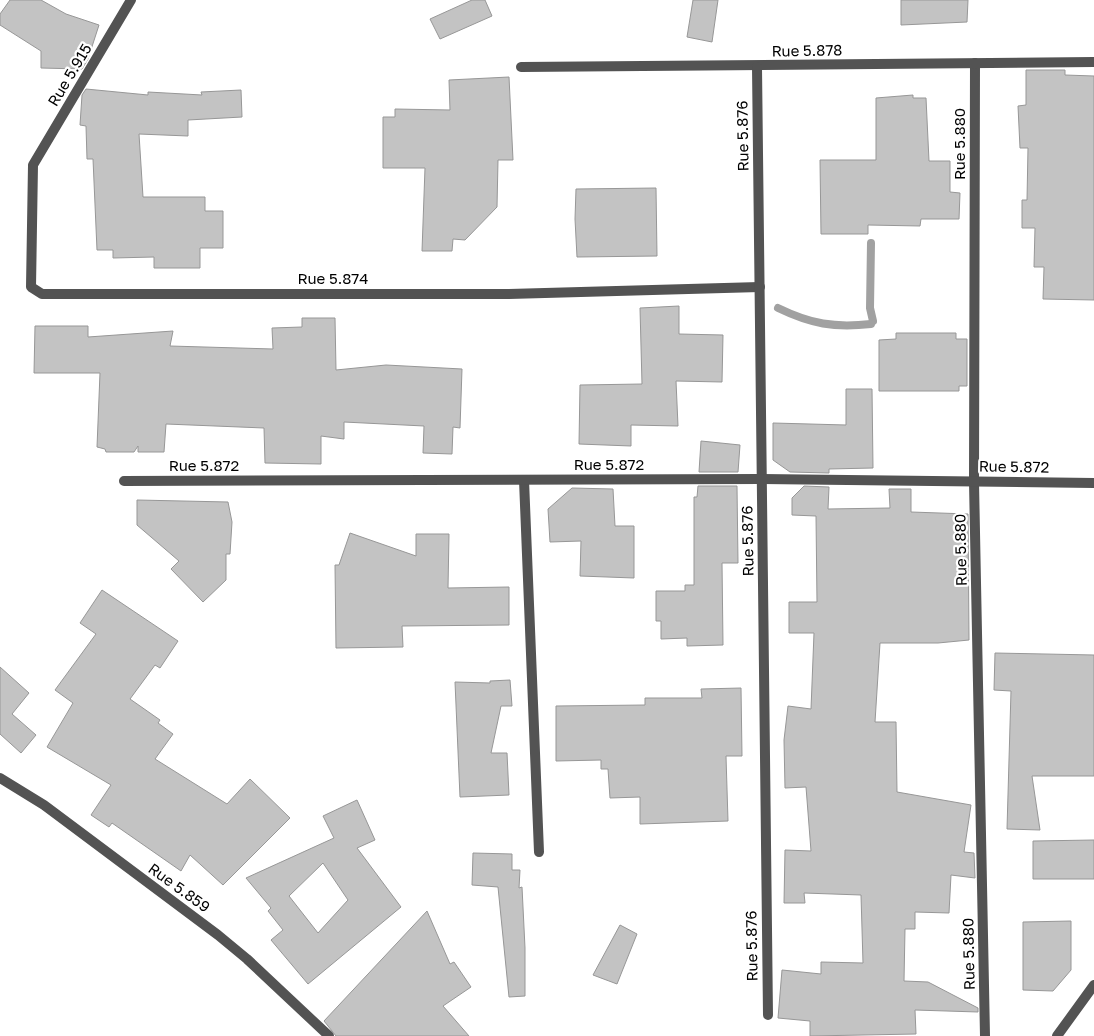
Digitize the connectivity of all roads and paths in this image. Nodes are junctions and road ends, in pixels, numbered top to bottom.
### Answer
1 (132, 0) edge
2 (1094, 62) edge
3 (975, 63) junction
4 (521, 67) dead end
5 (757, 67) junction
6 (34, 165) joint
7 (760, 287) junction
8 (762, 479) junction
9 (524, 480) junction
10 (124, 482) dead end
11 (974, 482) junction
12 (1094, 483) edge
13 (0, 778) edge
14 (539, 852) dead end
15 (1094, 985) edge
16 (768, 1015) dead end
17 (329, 1036) edge
18 (985, 1036) edge
19 (1057, 1036) edge

1 - 6 street, Rue 5.915
2 - 3 street, Rue 5.878
3 - 5 street, Rue 5.878
3 - 11 street, Rue 5.880
4 - 5 street, Rue 5.878
5 - 7 street, Rue 5.876
6 - 7 street, Rue 5.874
7 - 8 street, Rue 5.876
8 - 9 street, Rue 5.872
8 - 11 street, Rue 5.872
8 - 16 street, Rue 5.876
9 - 10 street, Rue 5.872
9 - 14 street
11 - 12 street, Rue 5.872
11 - 18 street, Rue 5.880
13 - 17 street, Rue 5.859
15 - 19 street

